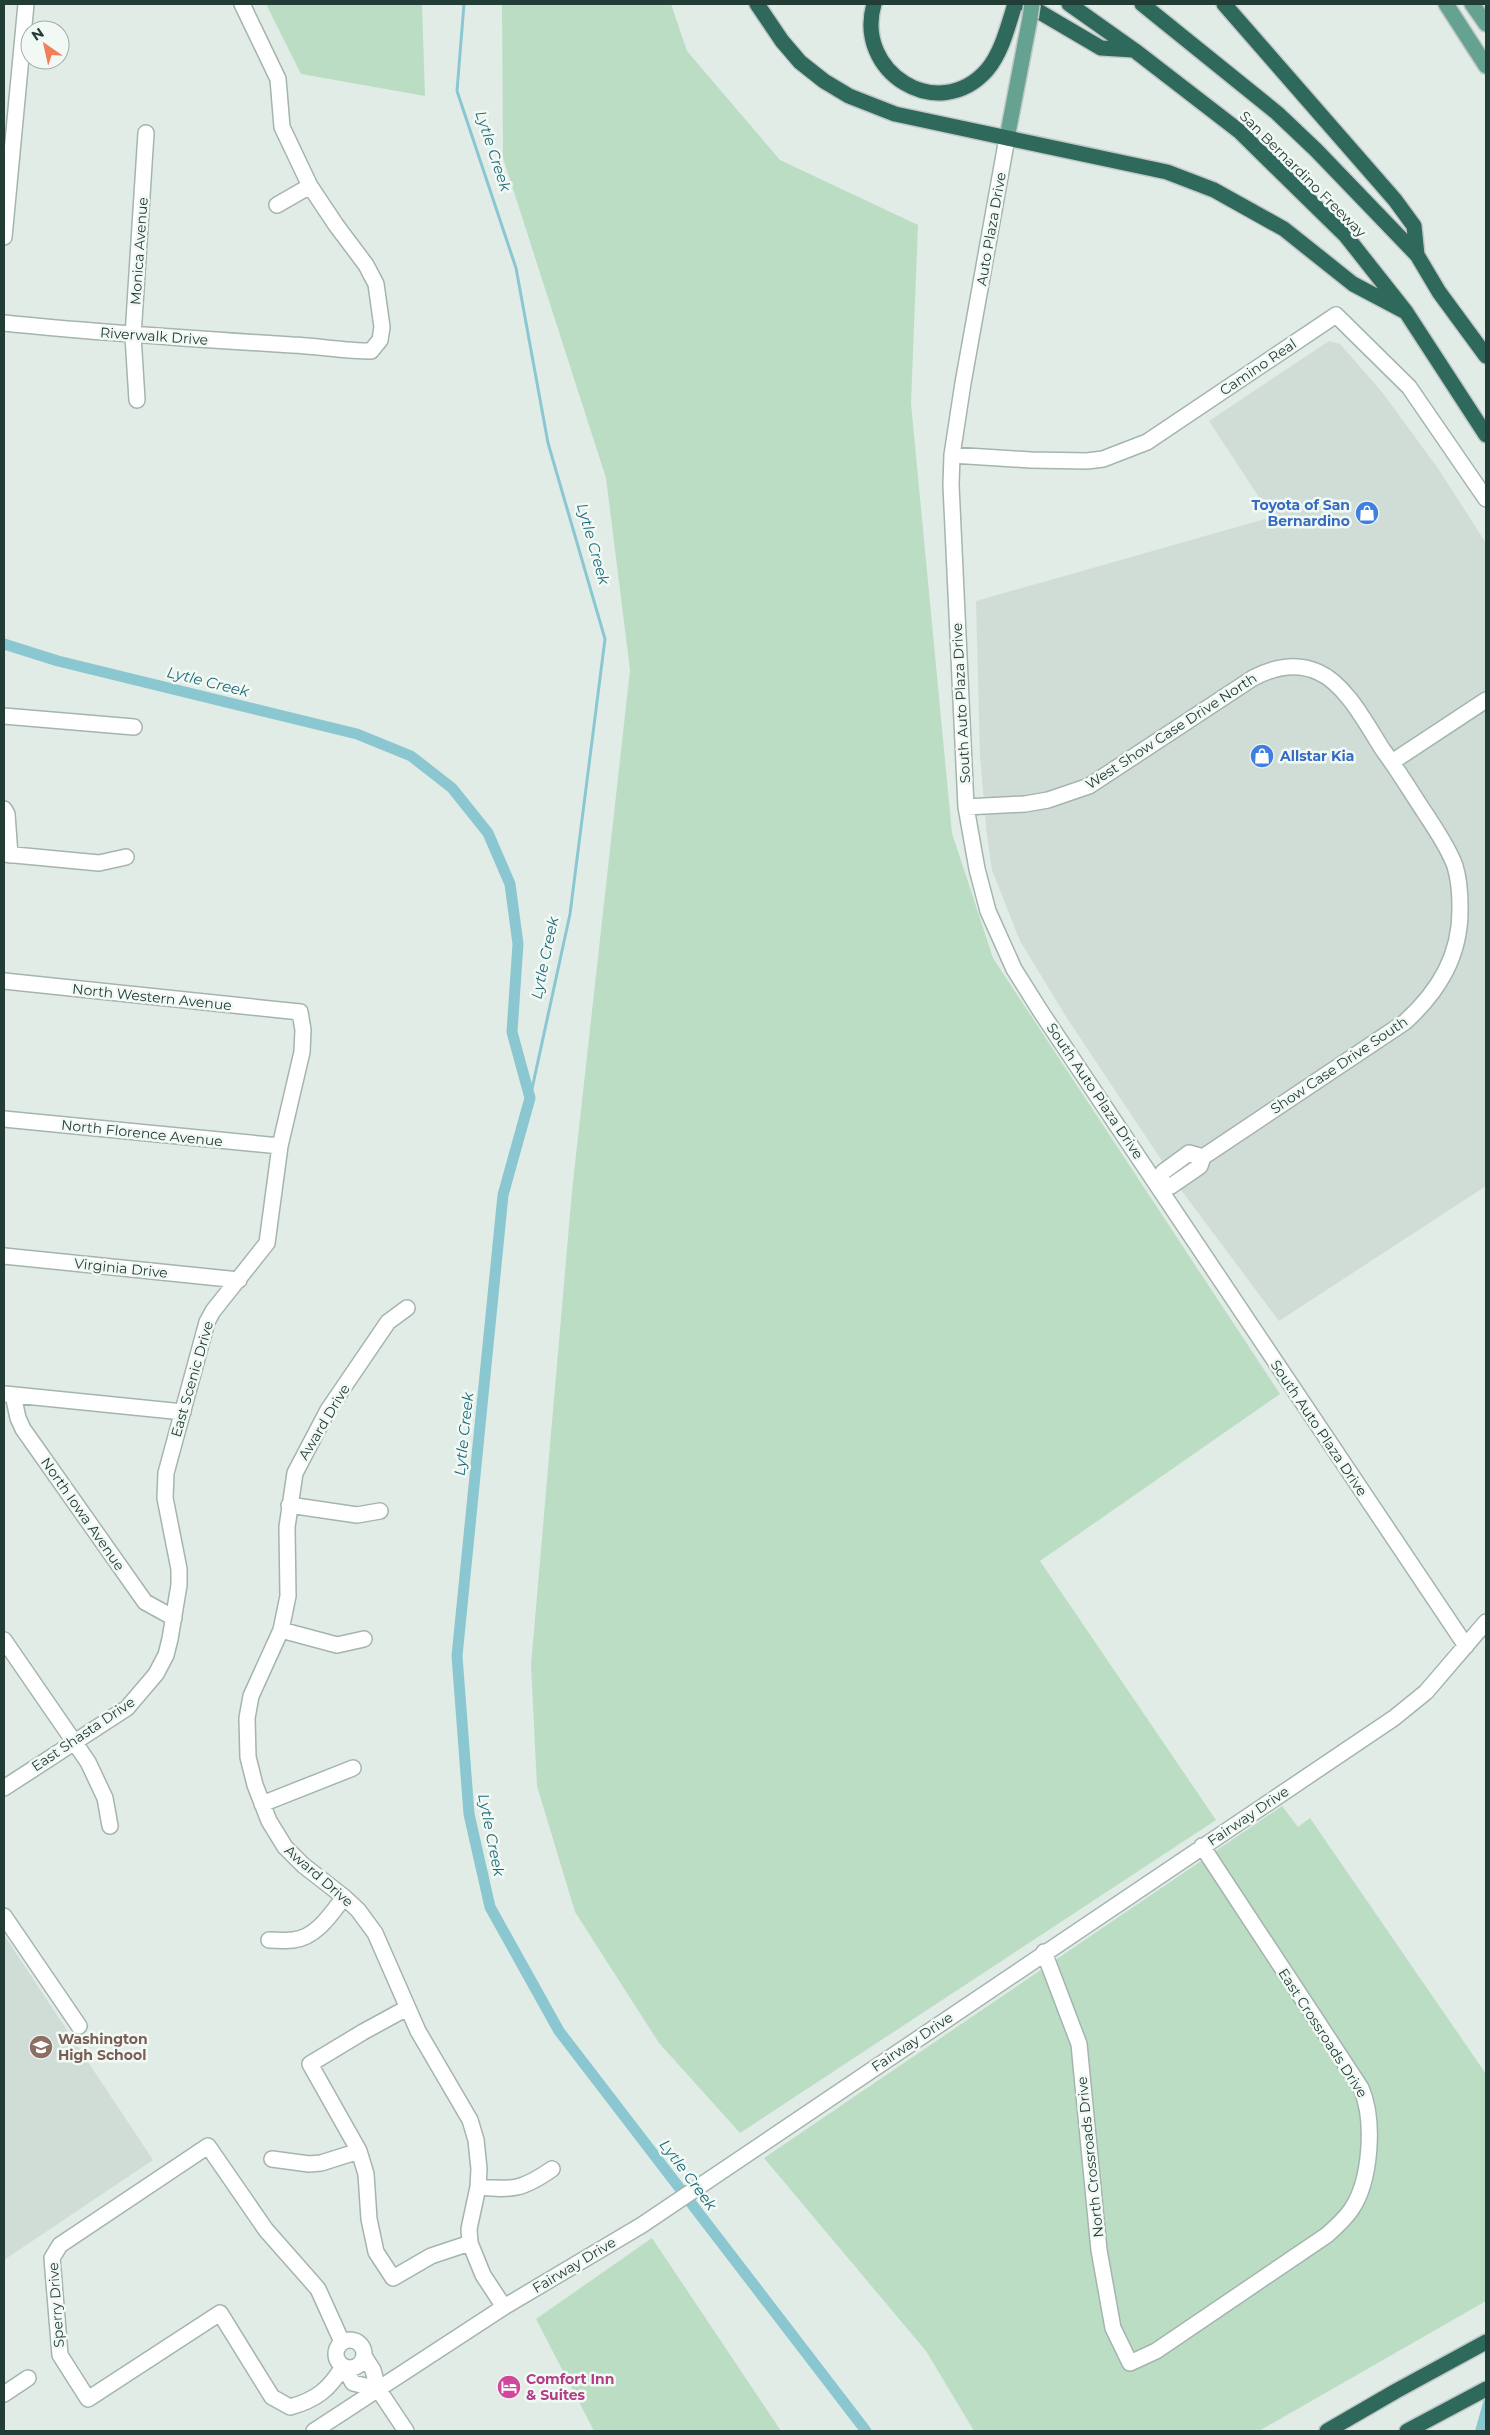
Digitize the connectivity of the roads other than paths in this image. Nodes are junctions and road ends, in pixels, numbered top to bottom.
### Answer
1 (26, 4) edge
2 (242, 4) edge
3 (757, 4) edge
4 (874, 4) edge
5 (1015, 4) edge
6 (1026, 4) edge
7 (1032, 4) edge
8 (1068, 4) edge
9 (1142, 4) edge
10 (1224, 4) edge
11 (1446, 4) edge
12 (1472, 4) edge
13 (1486, 24) edge
14 (1134, 50) junction
15 (1486, 66) edge
16 (146, 133) dead end
17 (1007, 138) junction
18 (310, 186) junction
19 (277, 205) dead end
20 (4, 237) edge
21 (1417, 255) junction
22 (1406, 312) junction
23 (4, 323) edge
24 (133, 336) junction
25 (1486, 356) edge
26 (137, 400) dead end
27 (1486, 435) edge
28 (952, 455) junction
29 (1486, 499) edge
30 (1486, 700) edge
31 (4, 716) edge
32 (134, 727) dead end
33 (1392, 762) junction
34 (966, 807) junction
35 (4, 809) edge
36 (7, 854) edge
37 (126, 857) dead end
38 (4, 981) edge
39 (300, 1012) joint
40 (4, 1119) edge
41 (280, 1146) junction
42 (1159, 1186) junction
43 (4, 1256) edge
44 (239, 1280) junction
45 (407, 1308) dead end
46 (8, 1394) edge
47 (183, 1412) junction
48 (289, 1505) junction
49 (380, 1511) dead end
50 (174, 1618) junction
51 (1486, 1622) edge
52 (281, 1630) junction
53 (364, 1639) dead end
54 (4, 1640) edge
55 (1466, 1646) junction
56 (74, 1742) junction
57 (353, 1768) dead end
58 (4, 1788) edge
59 (262, 1804) junction
60 (110, 1826) dead end
61 (1202, 1846) junction
62 (344, 1897) junction
63 (4, 1916) edge
64 (269, 1940) dead end
65 (1044, 1952) junction
66 (406, 2008) junction
67 (78, 2026) dead end
68 (359, 2151) junction
69 (272, 2159) dead end
70 (552, 2169) dead end
71 (478, 2186) junction
72 (470, 2243) junction
73 (504, 2307) junction
74 (342, 2342) junction
75 (1486, 2342) edge
76 (364, 2356) junction
77 (1130, 2363) joint
78 (343, 2366) junction
79 (28, 2378) dead end
80 (378, 2389) junction
81 (1486, 2389) edge
82 (4, 2394) edge
83 (1412, 2429) edge
84 (314, 2431) edge
85 (406, 2431) edge
86 (1327, 2431) edge

1 - 20 street
2 - 18 street
3 - 17 highway
4 - 5 highway
6 - 14 highway
7 - 17 main road, Auto Plaza Drive, bridge
8 - 14 highway, San Bernardino Freeway
9 - 21 highway, San Bernardino Freeway
10 - 21 highway
11 - 15 main road
12 - 13 main road
14 - 22 highway, San Bernardino Freeway
16 - 24 street, Monica Avenue
17 - 22 highway
17 - 28 street, Auto Plaza Drive
18 - 19 street
18 - 24 street, Riverwalk Drive
21 - 25 highway, San Bernardino Freeway
22 - 27 highway, San Bernardino Freeway
23 - 24 street, Riverwalk Drive
24 - 26 street, Monica Avenue
28 - 29 street, Camino Real
28 - 34 street, South Auto Plaza Drive
30 - 33 street
31 - 32 street
33 - 34 street, West Show Case Drive North
33 - 42 street, Show Case Drive South
34 - 42 street, South Auto Plaza Drive
35 - 36 street
36 - 37 street
38 - 39 street, North Western Avenue
39 - 41 street, East Scenic Drive
40 - 41 street, North Florence Avenue
41 - 44 street, East Scenic Drive
42 - 55 street, South Auto Plaza Drive
43 - 44 street, Virginia Drive
44 - 47 street, East Scenic Drive
45 - 48 street, Award Drive
46 - 47 street
46 - 50 street, North Iowa Avenue
47 - 50 street, East Scenic Drive
48 - 49 street
48 - 52 street, Award Drive
50 - 56 street, East Shasta Drive
51 - 55 street, Fairway Drive
52 - 53 street
52 - 59 street, Award Drive
54 - 56 street
55 - 61 street, Fairway Drive
56 - 58 street, East Shasta Drive
56 - 60 street
57 - 59 street
59 - 62 street, Award Drive
61 - 65 street, Fairway Drive
61 - 77 street, East Crossroads Drive
62 - 64 street
62 - 66 street, Award Drive
63 - 67 street
65 - 73 street, Fairway Drive
65 - 77 street, North Crossroads Drive
66 - 68 street
66 - 71 street, Award Drive
68 - 69 street
68 - 72 street
70 - 71 street
71 - 72 street, Award Drive
72 - 73 street, Award Drive
73 - 80 street, Fairway Drive
74 - 76 street
74 - 78 street, Sperry Drive
74 - 78 street, Sperry Drive
75 - 86 highway
76 - 78 street
76 - 80 street
78 - 80 street
79 - 82 street
80 - 84 street, Fairway Drive
80 - 85 street
81 - 83 highway

